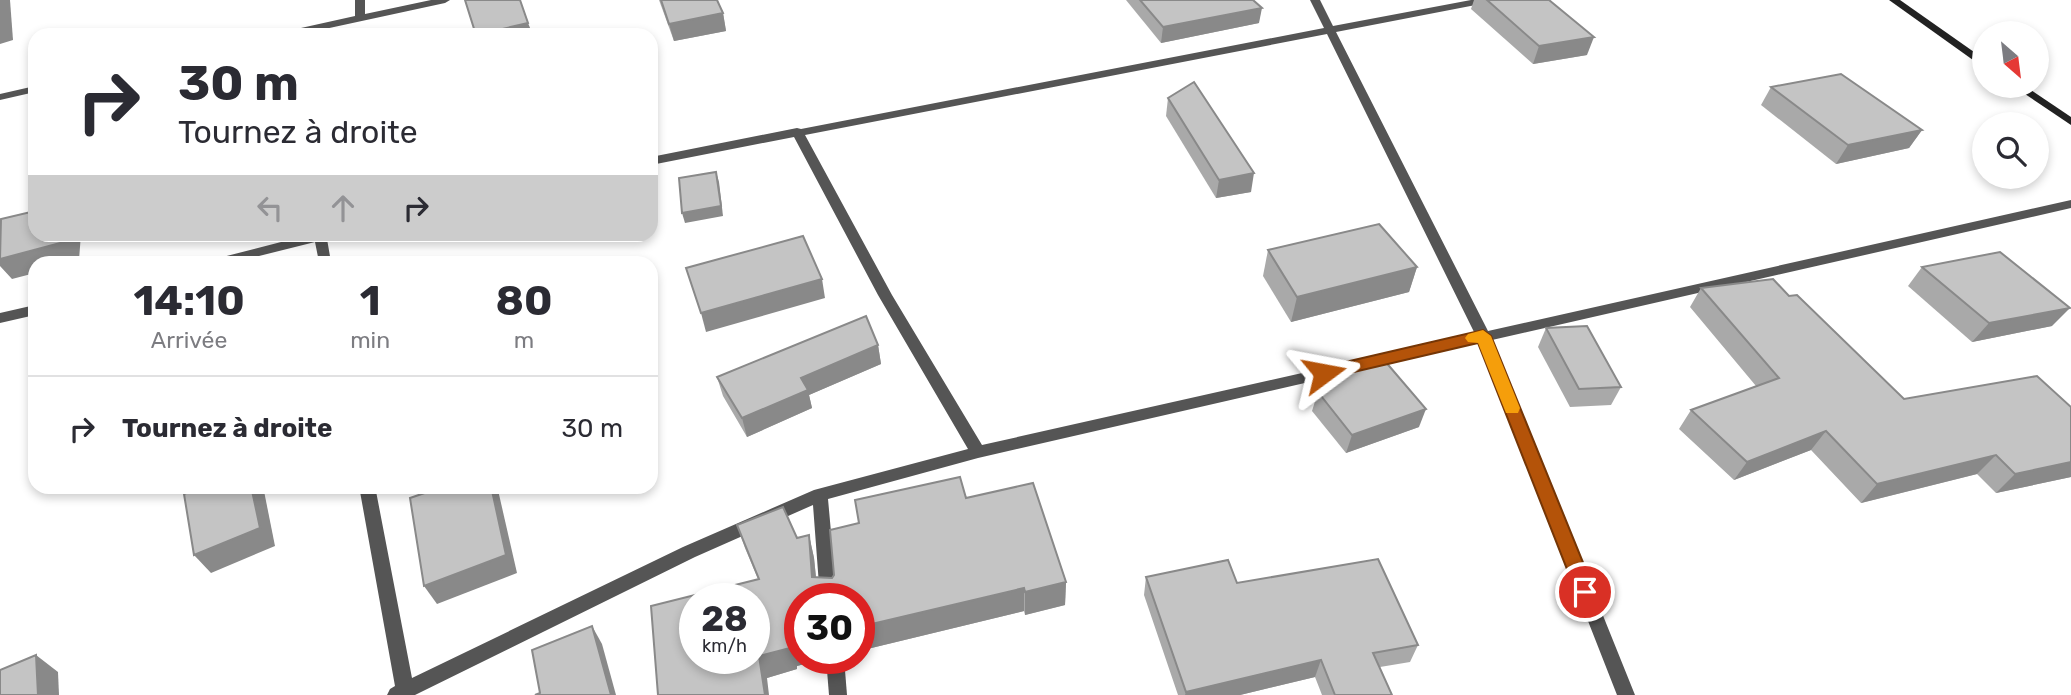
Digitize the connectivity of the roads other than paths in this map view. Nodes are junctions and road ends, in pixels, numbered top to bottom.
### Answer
1 (360, 0) edge
2 (444, 0) edge
3 (1315, 0) edge
4 (1486, 0) edge
5 (1894, 0) edge
6 (360, 17) junction
7 (315, 28) edge
8 (1329, 31) junction
9 (1972, 55) edge
10 (28, 91) edge
11 (0, 97) edge
12 (2036, 98) edge
13 (2071, 122) edge
14 (797, 131) junction
15 (658, 160) edge
16 (2071, 204) edge
17 (296, 242) edge
18 (243, 256) edge
19 (28, 312) edge
20 (0, 318) edge
21 (1483, 336) junction
22 (978, 453) junction
23 (368, 494) edge
24 (820, 495) junction
25 (828, 583) edge
26 (836, 674) edge
27 (400, 693) edge
28 (838, 695) edge
29 (1626, 695) edge

1 - 6 street
2 - 6 street
3 - 8 street
4 - 8 street
5 - 9 street
6 - 7 street
8 - 14 street
8 - 21 street
10 - 11 street
12 - 13 street
14 - 15 street
14 - 22 street
16 - 21 street
17 - 18 street
19 - 20 street
21 - 22 street
21 - 29 street
22 - 24 street
23 - 27 street
24 - 25 street
24 - 27 street
26 - 28 street

